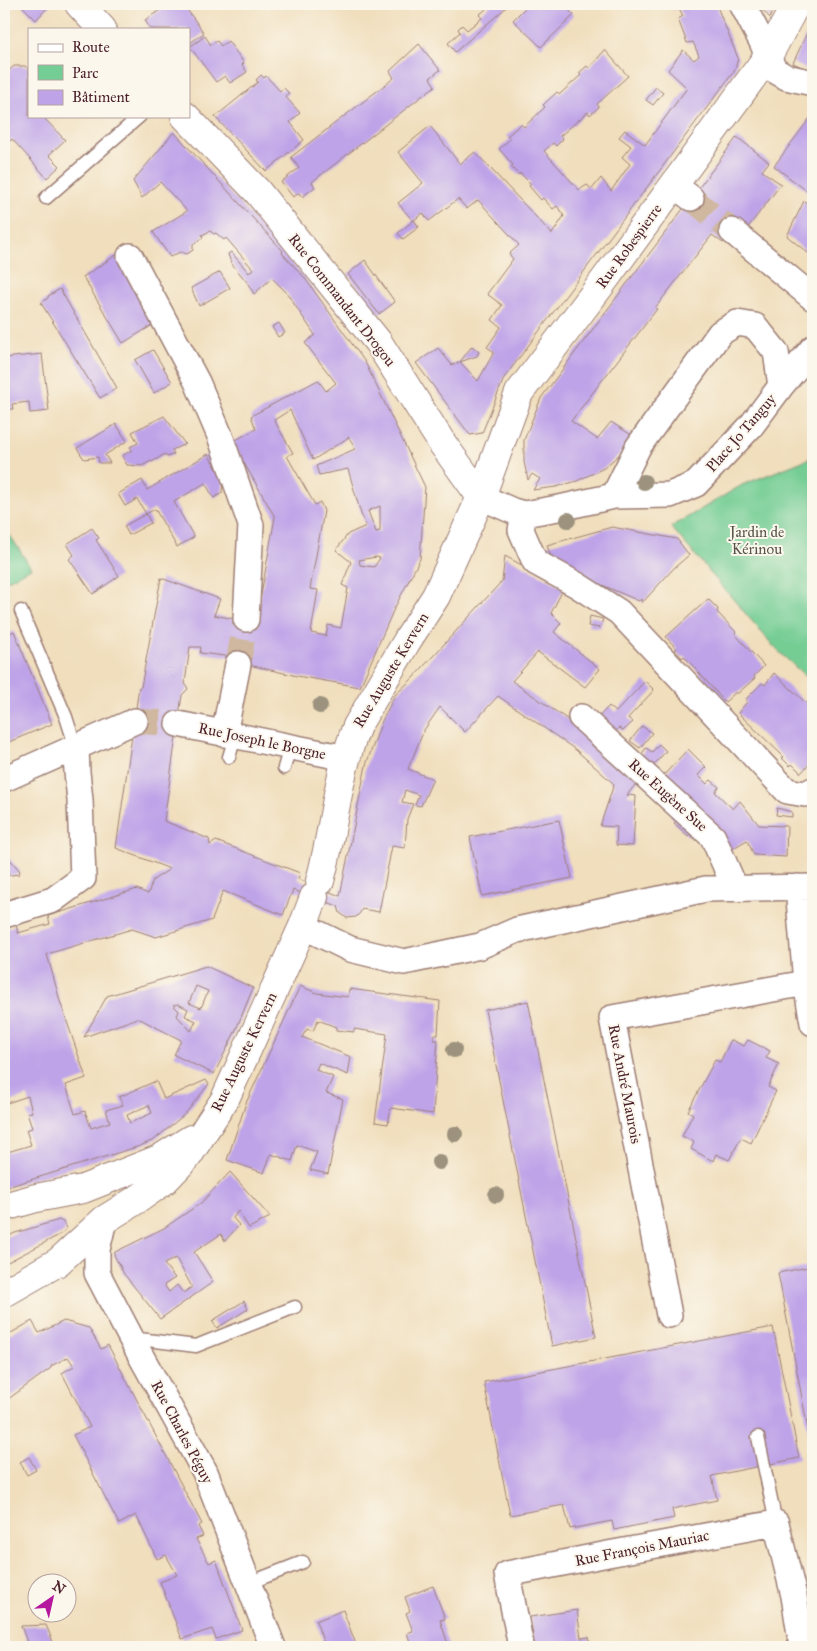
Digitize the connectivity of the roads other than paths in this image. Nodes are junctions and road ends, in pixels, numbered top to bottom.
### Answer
1 (79, 4) edge
2 (742, 4) edge
3 (796, 4) edge
4 (101, 28) edge
5 (768, 56) junction
6 (813, 84) edge
7 (138, 118) edge
8 (187, 118) edge
9 (46, 198) dead end
10 (732, 232) tunnel mouth
11 (130, 256) dead end
12 (813, 298) edge
13 (813, 348) edge
14 (781, 386) junction
15 (614, 496) junction
16 (481, 497) junction
17 (524, 514) junction
18 (21, 611) dead end
19 (246, 619) tunnel mouth
20 (238, 664) tunnel mouth
21 (581, 716) dead end
22 (135, 721) tunnel mouth
23 (178, 724) tunnel mouth
24 (229, 743) junction
25 (76, 748) junction
26 (346, 758) junction
27 (4, 779) edge
28 (813, 790) edge
29 (806, 887) edge
30 (736, 888) junction
31 (4, 915) edge
32 (303, 926) junction
33 (806, 982) junction
34 (813, 1023) edge
35 (205, 1130) junction
36 (83, 1189) junction
37 (4, 1206) edge
38 (104, 1220) junction
39 (4, 1293) edge
40 (295, 1307) dead end
41 (669, 1315) dead end
42 (130, 1338) junction
43 (758, 1437) dead end
44 (776, 1523) junction
45 (303, 1562) dead end
46 (249, 1584) junction
47 (803, 1595) edge
48 (273, 1647) edge
49 (520, 1647) edge
50 (802, 1647) edge

1 - 4 street
2 - 5 street
3 - 5 street, Rue Robespierre
5 - 6 street
5 - 16 street, Rue Robespierre
7 - 9 lane
8 - 16 street, Rue Commandant Drogou
10 - 12 street
11 - 19 street
13 - 14 street
14 - 15 street, Place Jo Tanguy
14 - 15 street, Place Jo Tanguy
15 - 17 street, Place Jo Tanguy
16 - 17 street, Place Jo Tanguy
16 - 26 street, Rue Auguste Kervern
17 - 28 street
18 - 25 lane
20 - 24 street
21 - 30 street, Rue Eugène Sue
22 - 25 street
23 - 24 street, Rue Joseph le Borgne
24 - 26 street, Rue Joseph le Borgne
25 - 27 street
25 - 31 street
26 - 32 street, Rue Auguste Kervern
29 - 30 street
29 - 33 street
30 - 32 street
32 - 35 street, Rue Auguste Kervern
33 - 34 street
33 - 41 street, Rue André Maurois
35 - 36 street
35 - 38 street, Rue Auguste Kervern
36 - 37 street
36 - 38 street
38 - 39 street, Rue Auguste Kervern
38 - 42 street, Rue Charles Péguy
40 - 42 lane
42 - 46 street, Rue Charles Péguy
43 - 44 lane
44 - 47 street
44 - 49 street, Rue François Mauriac
45 - 46 lane
46 - 48 street, Rue Charles Péguy
47 - 50 street

